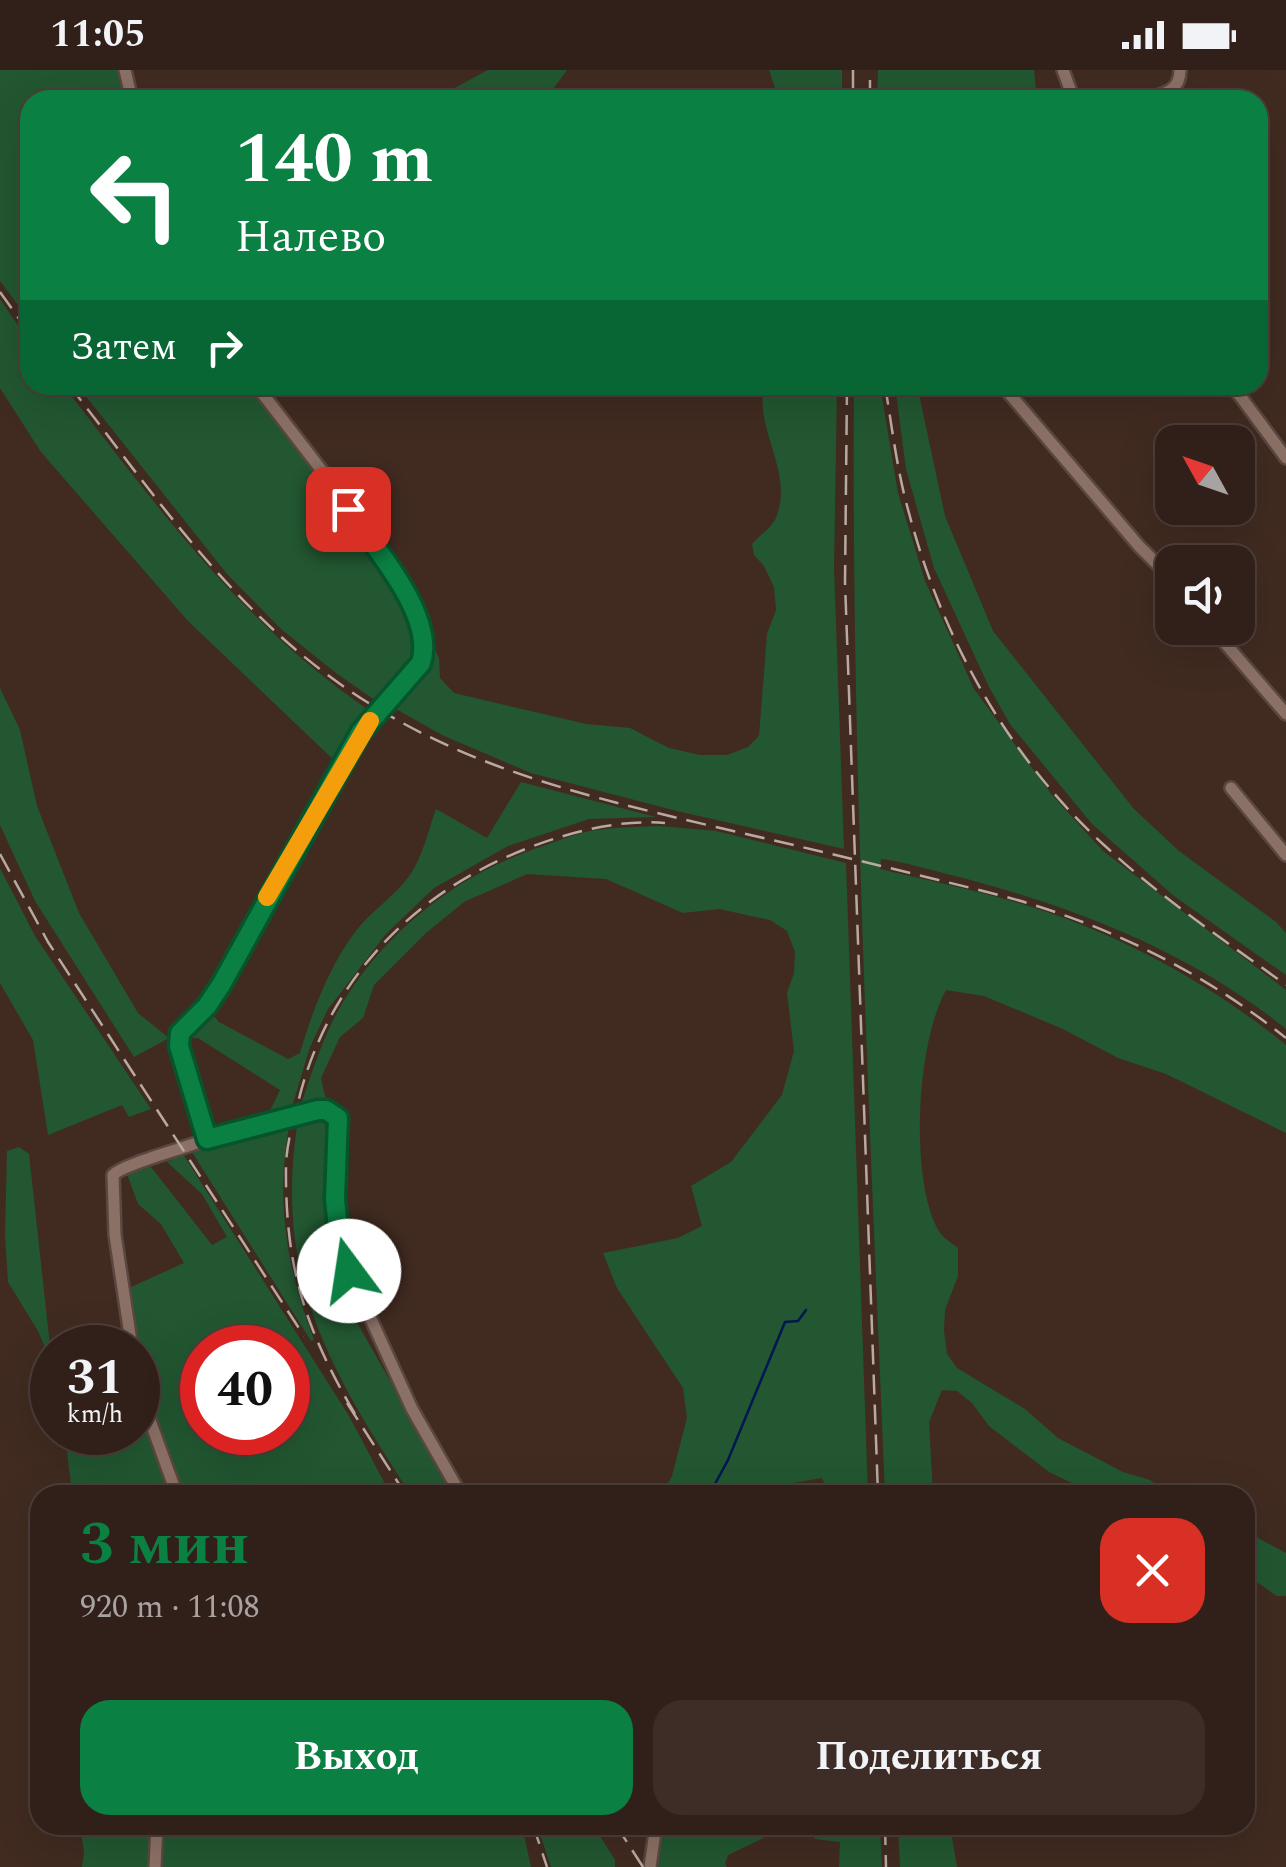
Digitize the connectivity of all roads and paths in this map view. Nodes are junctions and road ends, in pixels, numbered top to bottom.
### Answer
1 (264, 395) edge
2 (1010, 395) edge
3 (1239, 395) edge
4 (1286, 458) edge
5 (1155, 561) edge
6 (1227, 645) edge
7 (1286, 714) edge
8 (1231, 788) dead end
9 (1286, 855) edge
10 (207, 1139) junction
11 (129, 1325) edge
12 (160, 1450) edge
13 (172, 1485) edge
14 (456, 1485) edge
15 (157, 1835) edge
16 (655, 1835) edge
17 (155, 1867) edge
18 (650, 1867) edge

1 - 10 street
2 - 5 street
3 - 4 street
6 - 7 street
8 - 9 street
10 - 11 street
10 - 14 street
12 - 13 street
15 - 17 street
16 - 18 street

